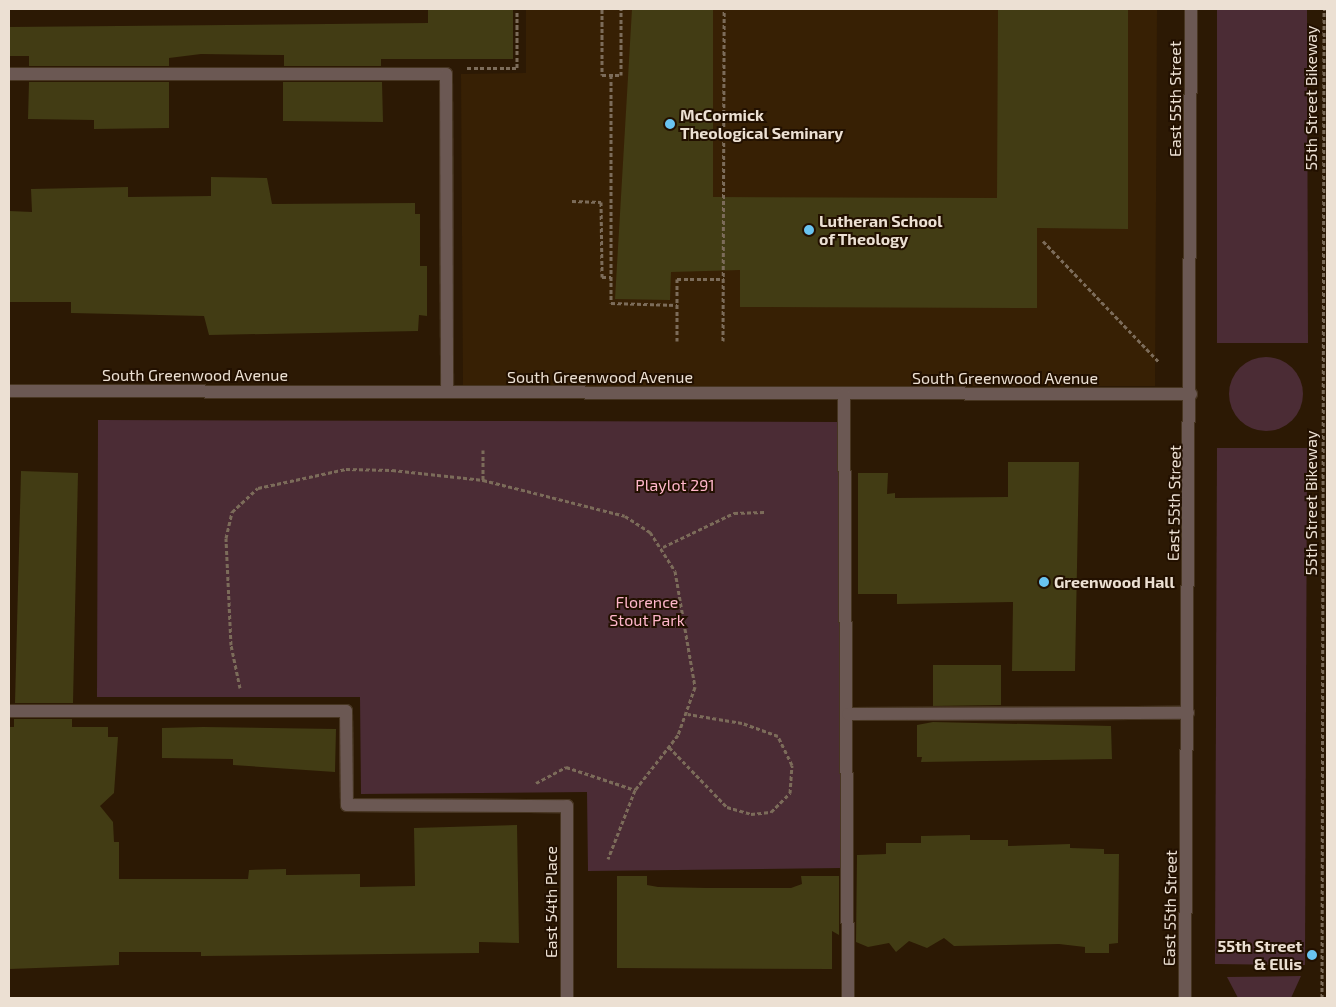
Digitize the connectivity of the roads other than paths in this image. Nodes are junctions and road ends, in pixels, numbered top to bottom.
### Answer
1 (1191, 9) edge
2 (9, 74) edge
3 (9, 391) edge
4 (447, 392) junction
5 (844, 394) junction
6 (1191, 394) junction
7 (9, 711) edge
8 (1188, 713) junction
9 (848, 714) junction
10 (567, 998) edge
11 (848, 998) edge
12 (1185, 998) edge

1 - 6 street, East 55th Street
2 - 4 street
3 - 4 street, South Greenwood Avenue
4 - 5 street, South Greenwood Avenue
5 - 6 street, South Greenwood Avenue
5 - 9 street
6 - 8 street, East 55th Street
7 - 10 street, East 54th Place
8 - 9 street
8 - 12 street, East 55th Street
9 - 11 street

